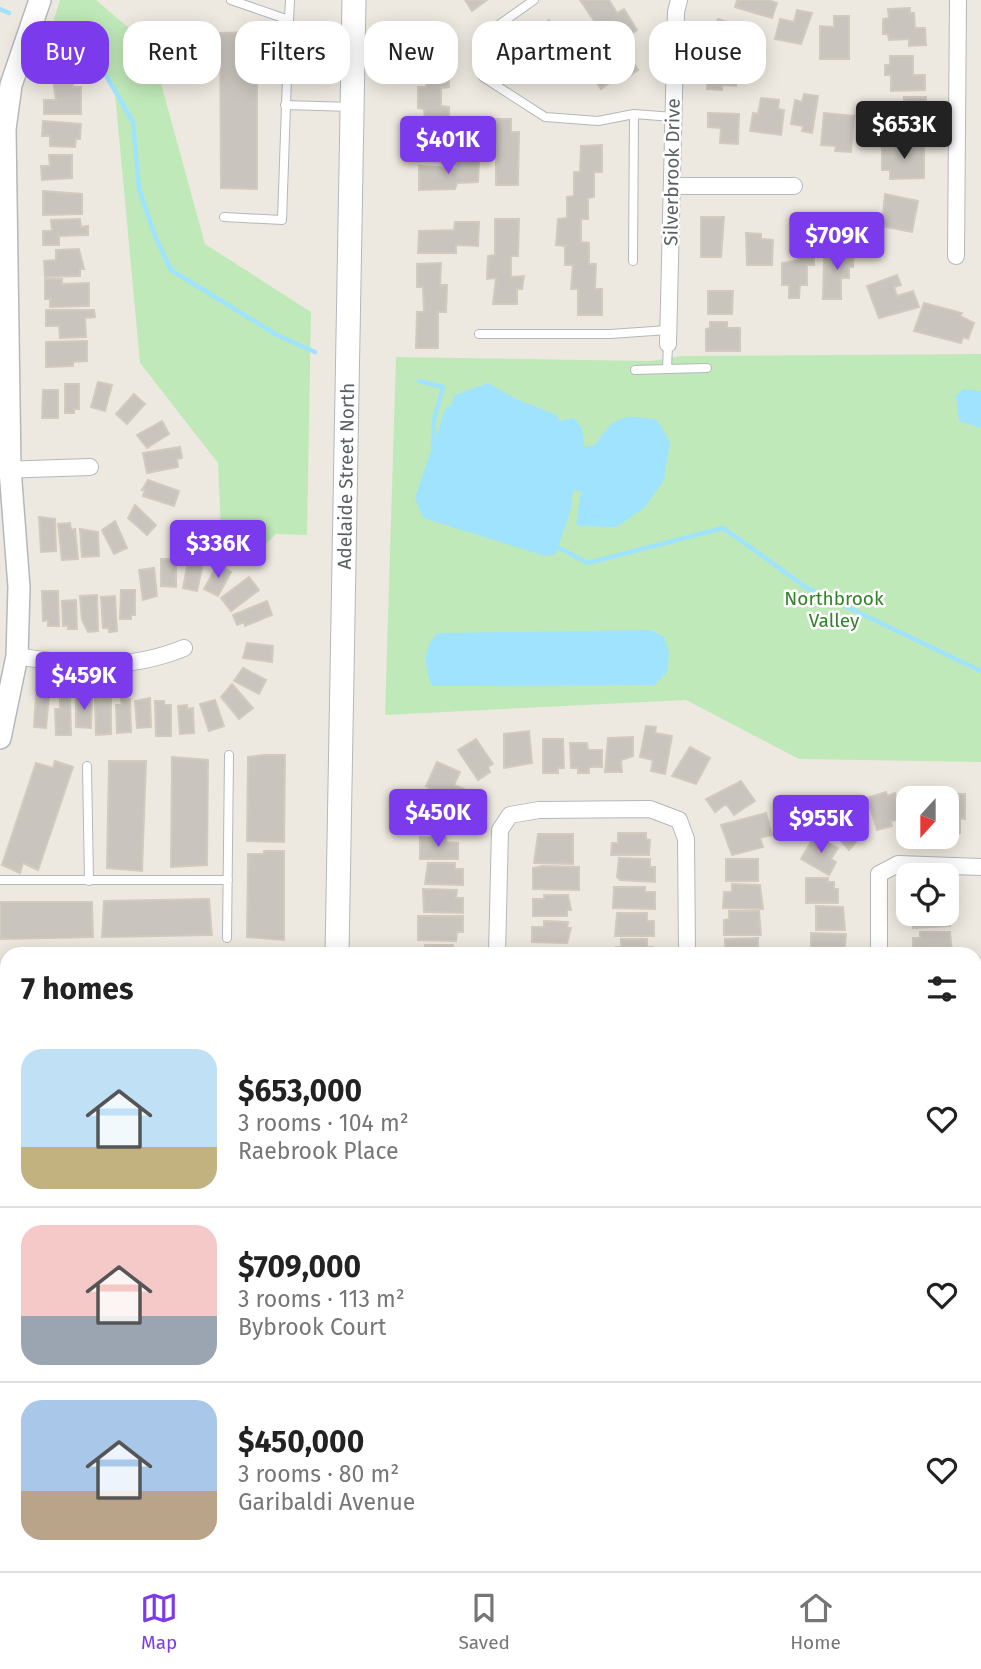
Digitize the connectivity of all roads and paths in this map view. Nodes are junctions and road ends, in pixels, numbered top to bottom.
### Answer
1 (40, 0) edge
2 (231, 0) edge
3 (290, 0) edge
4 (354, 0) edge
5 (534, 0) edge
6 (679, 0) edge
7 (958, 0) edge
8 (289, 20) junction
9 (504, 21) edge
10 (494, 84) edge
11 (285, 105) junction
12 (355, 107) junction
13 (635, 114) junction
14 (673, 117) junction
15 (672, 186) junction
16 (794, 186) dead end
17 (225, 217) dead end
18 (956, 256) dead end
19 (633, 261) dead end
20 (4, 272) edge
21 (479, 334) dead end
22 (668, 337) junction
23 (707, 368) dead end
24 (667, 369) junction
25 (635, 370) dead end
26 (90, 467) dead end
27 (5, 470) edge
28 (184, 648) dead end
29 (17, 656) junction
30 (0, 738) edge
31 (229, 755) dead end
32 (87, 766) dead end
33 (981, 867) edge
34 (0, 880) edge
35 (228, 880) junction
36 (89, 881) junction
37 (227, 938) dead end
38 (337, 947) edge
39 (497, 947) edge
40 (687, 947) edge
41 (879, 947) edge

1 - 20 street
2 - 8 lane
3 - 8 lane
4 - 12 main road, Adelaide Street North
5 - 9 lane
6 - 14 street, Silverbrook Drive
7 - 18 street
8 - 11 lane
10 - 13 lane
11 - 12 lane
11 - 17 lane
12 - 38 main road, Adelaide Street North
13 - 14 lane
13 - 19 lane
14 - 15 street, Silverbrook Drive
15 - 16 street
15 - 22 street, Silverbrook Drive
20 - 27 street
21 - 22 lane
22 - 24 lane
23 - 24 lane
24 - 25 lane
26 - 27 street
27 - 29 street
28 - 29 street
29 - 30 street
31 - 35 lane
32 - 36 lane
33 - 41 street
34 - 36 lane
35 - 36 lane
35 - 37 lane
39 - 40 street

